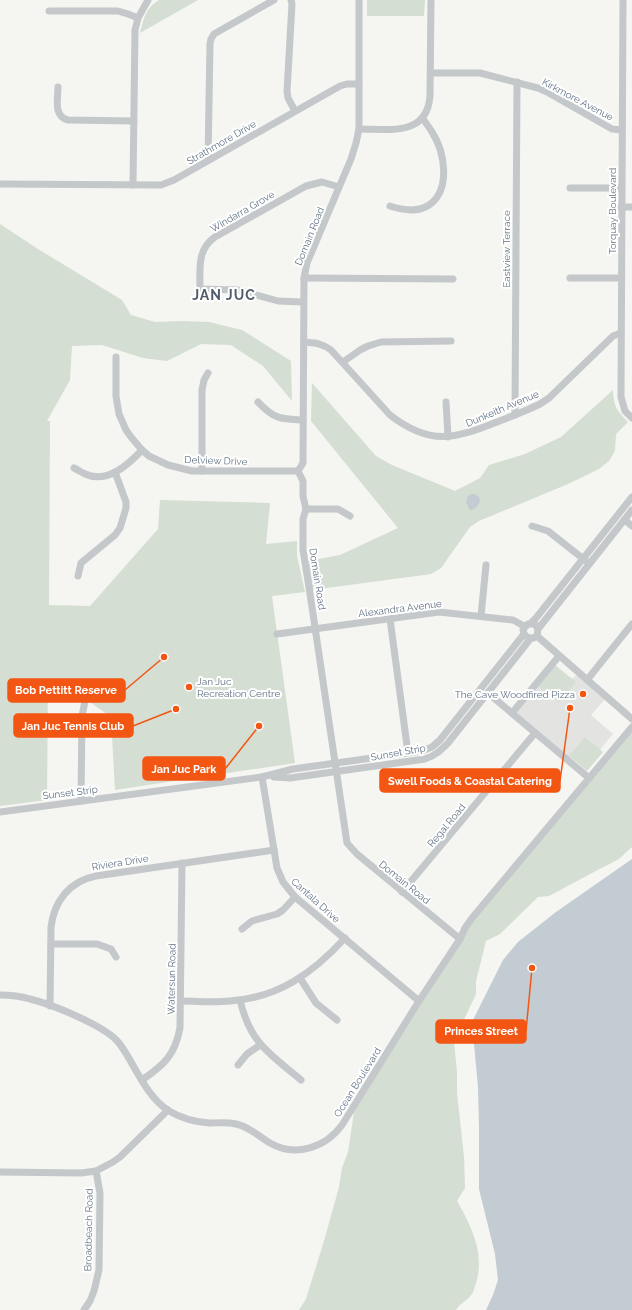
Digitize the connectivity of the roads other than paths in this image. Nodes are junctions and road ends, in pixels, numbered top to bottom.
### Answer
1 (148, 0) edge
2 (274, 0) edge
3 (291, 0) edge
4 (359, 0) edge
5 (431, 0) edge
6 (623, 0) edge
7 (49, 11) dead end
8 (138, 18) junction
9 (430, 74) junction
10 (517, 82) junction
11 (359, 84) junction
12 (58, 87) dead end
13 (295, 111) junction
14 (423, 119) junction
15 (134, 121) junction
16 (359, 129) junction
17 (622, 130) junction
18 (208, 160) junction
19 (0, 184) edge
20 (133, 185) junction
21 (339, 187) junction
22 (570, 188) dead end
23 (622, 188) junction
24 (390, 206) dead end
25 (622, 207) junction
26 (632, 207) edge
27 (304, 278) junction
28 (570, 278) dead end
29 (621, 278) junction
30 (453, 279) dead end
31 (304, 302) junction
32 (621, 334) junction
33 (451, 341) dead end
34 (304, 342) junction
35 (116, 358) dead end
36 (343, 362) junction
37 (208, 373) dead end
38 (258, 402) dead end
39 (446, 402) dead end
40 (515, 415) junction
41 (632, 418) edge
42 (303, 420) junction
43 (448, 437) junction
44 (142, 450) junction
45 (74, 468) dead end
46 (202, 470) junction
47 (298, 471) junction
48 (115, 472) junction
49 (632, 497) edge
50 (306, 509) junction
51 (632, 510) edge
52 (350, 516) dead end
53 (625, 520) junction
54 (532, 526) dead end
55 (632, 526) edge
56 (583, 558) junction
57 (589, 564) junction
58 (486, 565) dead end
59 (78, 576) dead end
60 (481, 616) junction
61 (390, 619) junction
62 (632, 624) edge
63 (528, 625) junction
64 (315, 629) junction
65 (277, 634) dead end
66 (524, 634) junction
67 (535, 634) junction
68 (559, 656) junction
69 (587, 680) junction
70 (488, 693) junction
71 (85, 702) dead end
72 (512, 713) junction
73 (632, 719) edge
74 (632, 727) edge
75 (535, 733) junction
76 (408, 753) junction
77 (334, 763) junction
78 (336, 772) junction
79 (262, 777) junction
80 (589, 778) junction
81 (80, 801) junction
82 (0, 812) edge
83 (274, 850) junction
84 (182, 863) junction
85 (402, 892) junction
86 (295, 897) junction
87 (242, 929) dead end
88 (344, 938) junction
89 (460, 939) junction
90 (51, 944) junction
91 (116, 957) dead end
92 (300, 978) junction
93 (0, 995) edge
94 (240, 1000) junction
95 (181, 1001) junction
96 (419, 1001) junction
97 (50, 1006) junction
98 (337, 1020) dead end
99 (260, 1044) junction
100 (238, 1065) dead end
101 (142, 1080) junction
102 (301, 1080) dead end
103 (168, 1110) junction
104 (96, 1171) junction
105 (0, 1172) edge
106 (84, 1310) edge

1 - 8 street
2 - 18 street
3 - 13 street
4 - 11 street
5 - 9 street
6 - 17 street, Torquay Boulevard
7 - 8 street
8 - 15 street
9 - 10 street, Kirkmore Avenue
9 - 14 street
10 - 17 street, Kirkmore Avenue
10 - 40 street, Eastview Terrace
11 - 13 street, Strathmore Drive
11 - 16 street, Domain Road
12 - 15 street
13 - 18 street, Strathmore Drive
14 - 16 street
14 - 24 street
15 - 20 street
16 - 21 street, Domain Road
17 - 23 street, Torquay Boulevard
18 - 20 street, Strathmore Drive
19 - 20 street, Strathmore Drive
21 - 27 street, Domain Road
21 - 31 street, Windarra Grove
22 - 23 street
23 - 25 street, Torquay Boulevard
25 - 26 street
25 - 29 street, Torquay Boulevard
27 - 30 street
27 - 31 street, Domain Road
28 - 29 street
29 - 32 street, Torquay Boulevard
31 - 34 street, Domain Road
32 - 40 street, Dunkeith Avenue
32 - 41 street, Torquay Boulevard
33 - 36 street
34 - 36 street, Dunkeith Avenue
34 - 42 street, Domain Road
35 - 44 street, Delview Drive
36 - 43 street, Dunkeith Avenue
37 - 46 street
38 - 42 street
39 - 43 street
40 - 43 street, Dunkeith Avenue
42 - 47 street, Domain Road
44 - 46 street, Delview Drive
44 - 48 street
45 - 48 street
46 - 47 street, Delview Drive
47 - 50 street, Domain Road
48 - 59 street
49 - 56 street
50 - 52 street
50 - 64 street, Domain Road
51 - 53 street, Sunset Strip
53 - 55 street
53 - 57 street, Sunset Strip
54 - 56 street
56 - 57 street
56 - 63 street
57 - 67 street, Sunset Strip
58 - 60 street
60 - 61 street, Alexandra Avenue
60 - 63 street, Alexandra Avenue
61 - 64 street, Alexandra Avenue
61 - 76 street
62 - 69 street
63 - 66 street
63 - 67 street
64 - 65 street, Alexandra Avenue
64 - 77 street, Domain Road
66 - 67 street
66 - 76 street, Sunset Strip
67 - 68 street
67 - 70 street, Sunset Strip
68 - 69 street
68 - 72 street
69 - 73 street
70 - 72 street
70 - 78 street, Sunset Strip
71 - 81 street
72 - 75 street
74 - 80 street, Ocean Boulevard
75 - 80 street
75 - 85 street, Regal Road
76 - 77 street, Sunset Strip
77 - 78 street, Domain Road
77 - 79 street, Sunset Strip
78 - 79 street, Sunset Strip
78 - 85 street, Domain Road
79 - 81 street, Sunset Strip
79 - 83 street, Cantala Drive
80 - 89 street, Ocean Boulevard
81 - 82 street, Sunset Strip
83 - 84 street, Riviera Drive
83 - 86 street, Cantala Drive
84 - 90 street, Riviera Drive
84 - 95 street, Watersun Road
85 - 89 street, Domain Road
86 - 87 street
86 - 88 street, Cantala Drive
88 - 92 street
88 - 96 street, Cantala Drive
89 - 96 street, Ocean Boulevard
90 - 91 street
90 - 97 street, Riviera Drive
92 - 94 street
92 - 98 street
93 - 97 street, Ocean Boulevard
94 - 95 street
94 - 99 street
95 - 101 street, Watersun Road
96 - 103 street, Ocean Boulevard
97 - 101 street, Ocean Boulevard
99 - 100 street
99 - 102 street
101 - 103 street, Ocean Boulevard
103 - 104 street
104 - 105 street
104 - 106 street, Broadbeach Road

